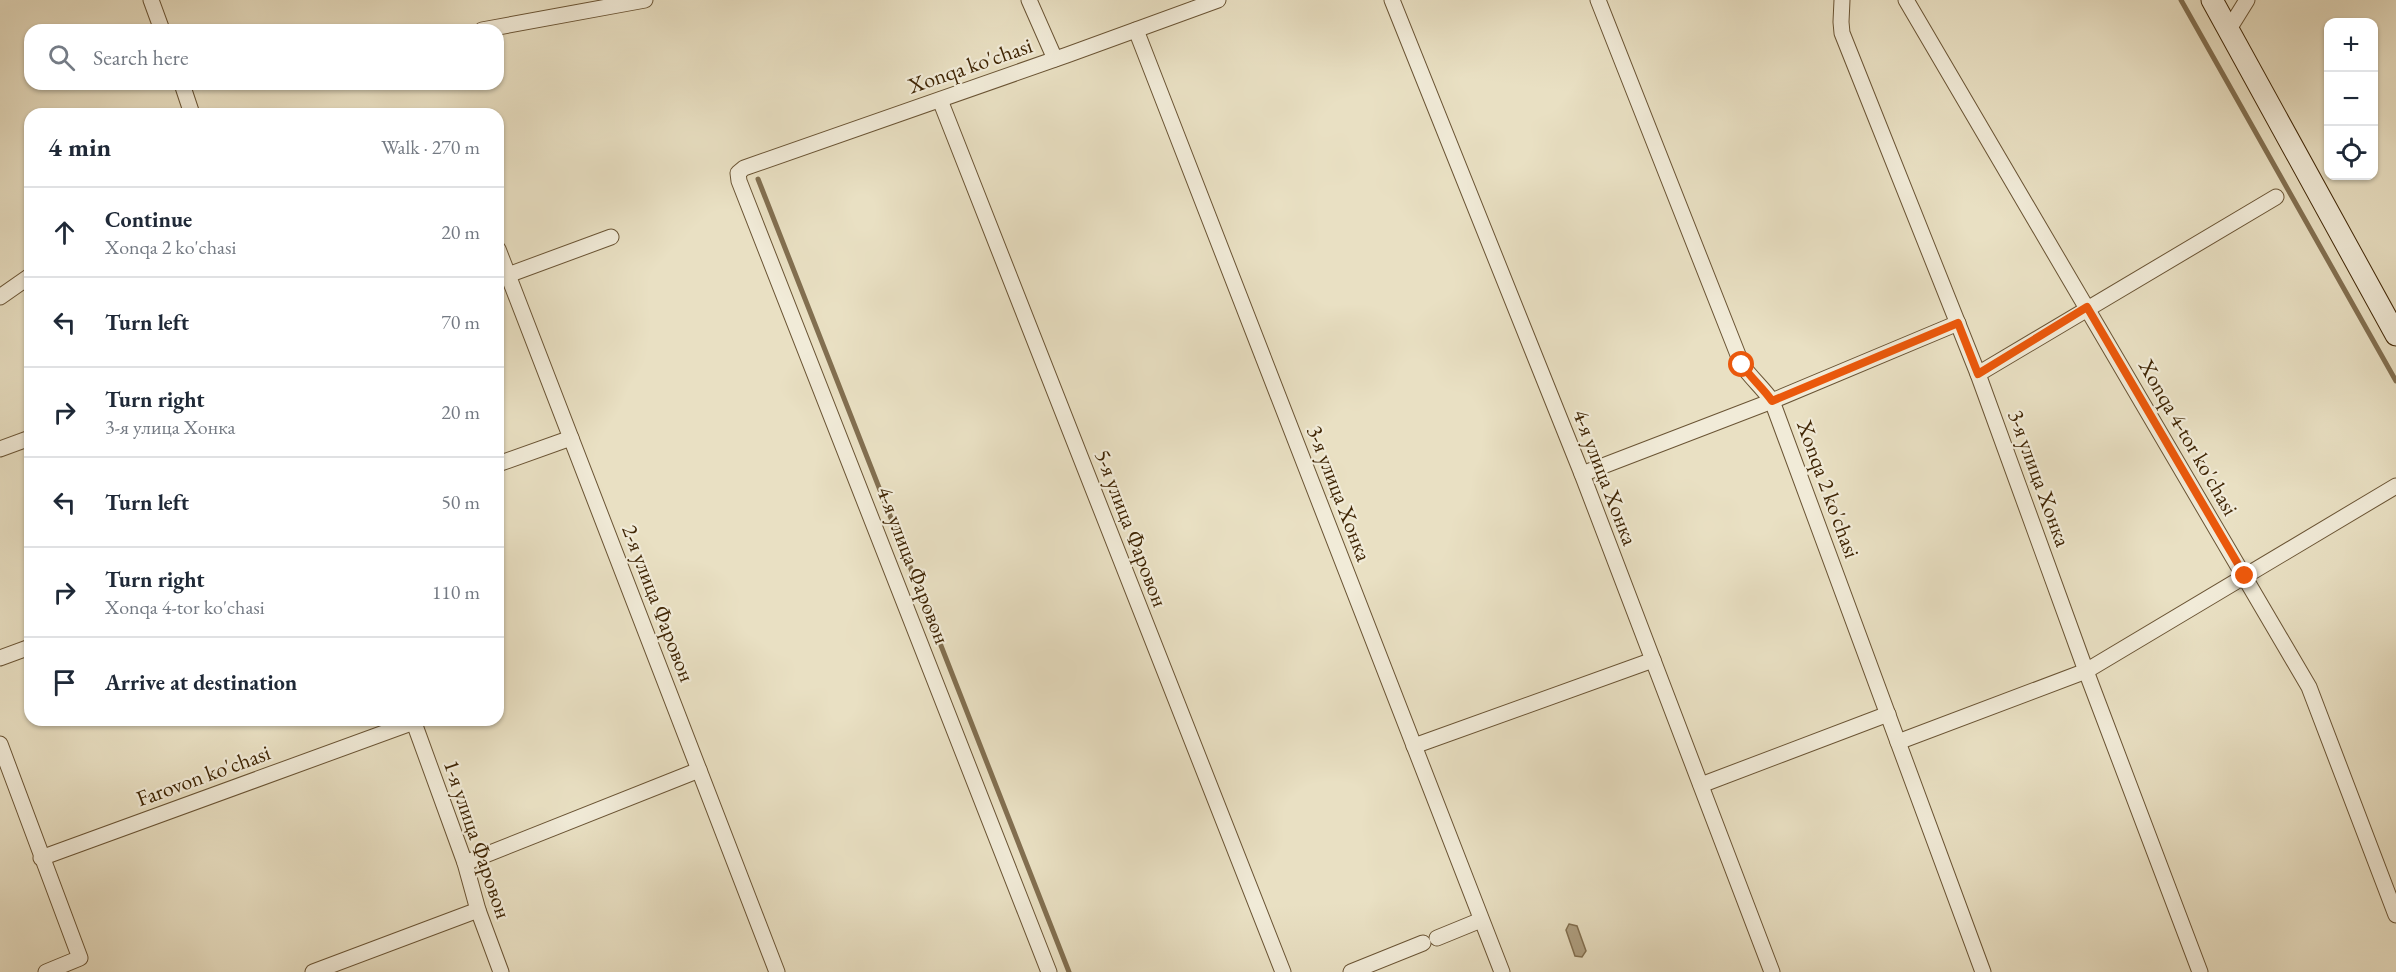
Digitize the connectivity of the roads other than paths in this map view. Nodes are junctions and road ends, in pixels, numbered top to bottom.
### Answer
1 (151, 0) edge
2 (645, 0) edge
3 (1029, 0) edge
4 (1218, 0) edge
5 (1392, 0) edge
6 (1598, 0) edge
7 (1842, 0) edge
8 (1906, 0) edge
9 (2212, 0) edge
10 (2247, 0) edge
11 (160, 24) edge
12 (504, 26) edge
13 (1136, 30) junction
14 (2229, 30) junction
15 (1055, 60) junction
16 (186, 90) edge
17 (940, 100) junction
18 (190, 108) edge
19 (738, 173) joint
20 (2276, 196) dead end
21 (611, 237) dead end
22 (504, 265) edge
23 (508, 275) junction
24 (24, 280) edge
25 (0, 297) edge
26 (2087, 307) junction
27 (1958, 323) junction
28 (2396, 335) edge
29 (1978, 374) junction
30 (1772, 401) junction
31 (571, 438) junction
32 (24, 440) edge
33 (0, 449) edge
34 (504, 462) edge
35 (1582, 474) junction
36 (2396, 486) edge
37 (2245, 576) junction
38 (24, 649) edge
39 (0, 658) edge
40 (1653, 660) junction
41 (2086, 671) junction
42 (1888, 714) junction
43 (399, 726) edge
44 (415, 726) edge
45 (1898, 742) junction
46 (0, 744) edge
47 (1414, 746) junction
48 (699, 770) junction
49 (1701, 785) junction
50 (41, 858) junction
51 (465, 863) junction
52 (478, 910) junction
53 (2396, 915) edge
54 (1481, 920) junction
55 (46, 972) edge
56 (313, 972) edge
57 (501, 972) edge
58 (777, 972) edge
59 (1049, 972) edge
60 (1283, 972) edge
61 (1351, 972) edge
62 (1502, 972) edge
63 (1772, 972) edge
64 (1983, 972) edge
65 (2200, 972) edge

1 - 11 street
2 - 12 street
3 - 15 street
4 - 13 street, Xonqa ko'chasi
5 - 35 street, 4-я улица Хонка
6 - 30 street, Xonqa 2 ko'chasi
7 - 27 street, 3-я улица Хонка
8 - 26 street, Xonqa 4-tor ko'chasi
9 - 14 street
10 - 14 street
13 - 15 street, Xonqa ko'chasi
13 - 47 street, 3-я улица Хонка
14 - 28 street
15 - 17 street, Xonqa ko'chasi
16 - 18 street
17 - 19 street, Xonqa ko'chasi
17 - 60 street, 5-я улица Фаровон
19 - 59 street, 4-я улица Фаровон
20 - 26 street
21 - 23 street
22 - 23 street, 2-я улица Фаровон
23 - 31 street, 2-я улица Фаровон
24 - 25 street
26 - 29 street
26 - 37 street, Xonqa 4-tor ko'chasi
27 - 29 street, 3-я улица Хонка
27 - 30 street
29 - 41 street, 3-я улица Хонка
30 - 35 street
30 - 42 street, Xonqa 2 ko'chasi
31 - 34 street
31 - 48 street, 2-я улица Фаровон
32 - 33 street
35 - 40 street, 4-я улица Хонка
36 - 37 street
37 - 41 street
37 - 53 street, Xonqa 4-tor ko'chasi
38 - 39 street
40 - 47 street
40 - 49 street, 4-я улица Хонка
41 - 45 street
41 - 65 street, 3-я улица Хонка
42 - 45 street, Xonqa 2 ko'chasi
42 - 49 street
43 - 50 street, Farovon ko'chasi
44 - 51 street, 1-я улица Фаровон
45 - 64 street, Xonqa 2 ko'chasi
46 - 50 street
47 - 54 street, 3-я улица Хонка
48 - 51 street
48 - 58 street, 2-я улица Фаровон
49 - 63 street, 4-я улица Хонка
50 - 55 street
51 - 52 street, 1-я улица Фаровон
52 - 56 street
52 - 57 street, 1-я улица Фаровон
54 - 61 street
54 - 62 street, 3-я улица Хонка

